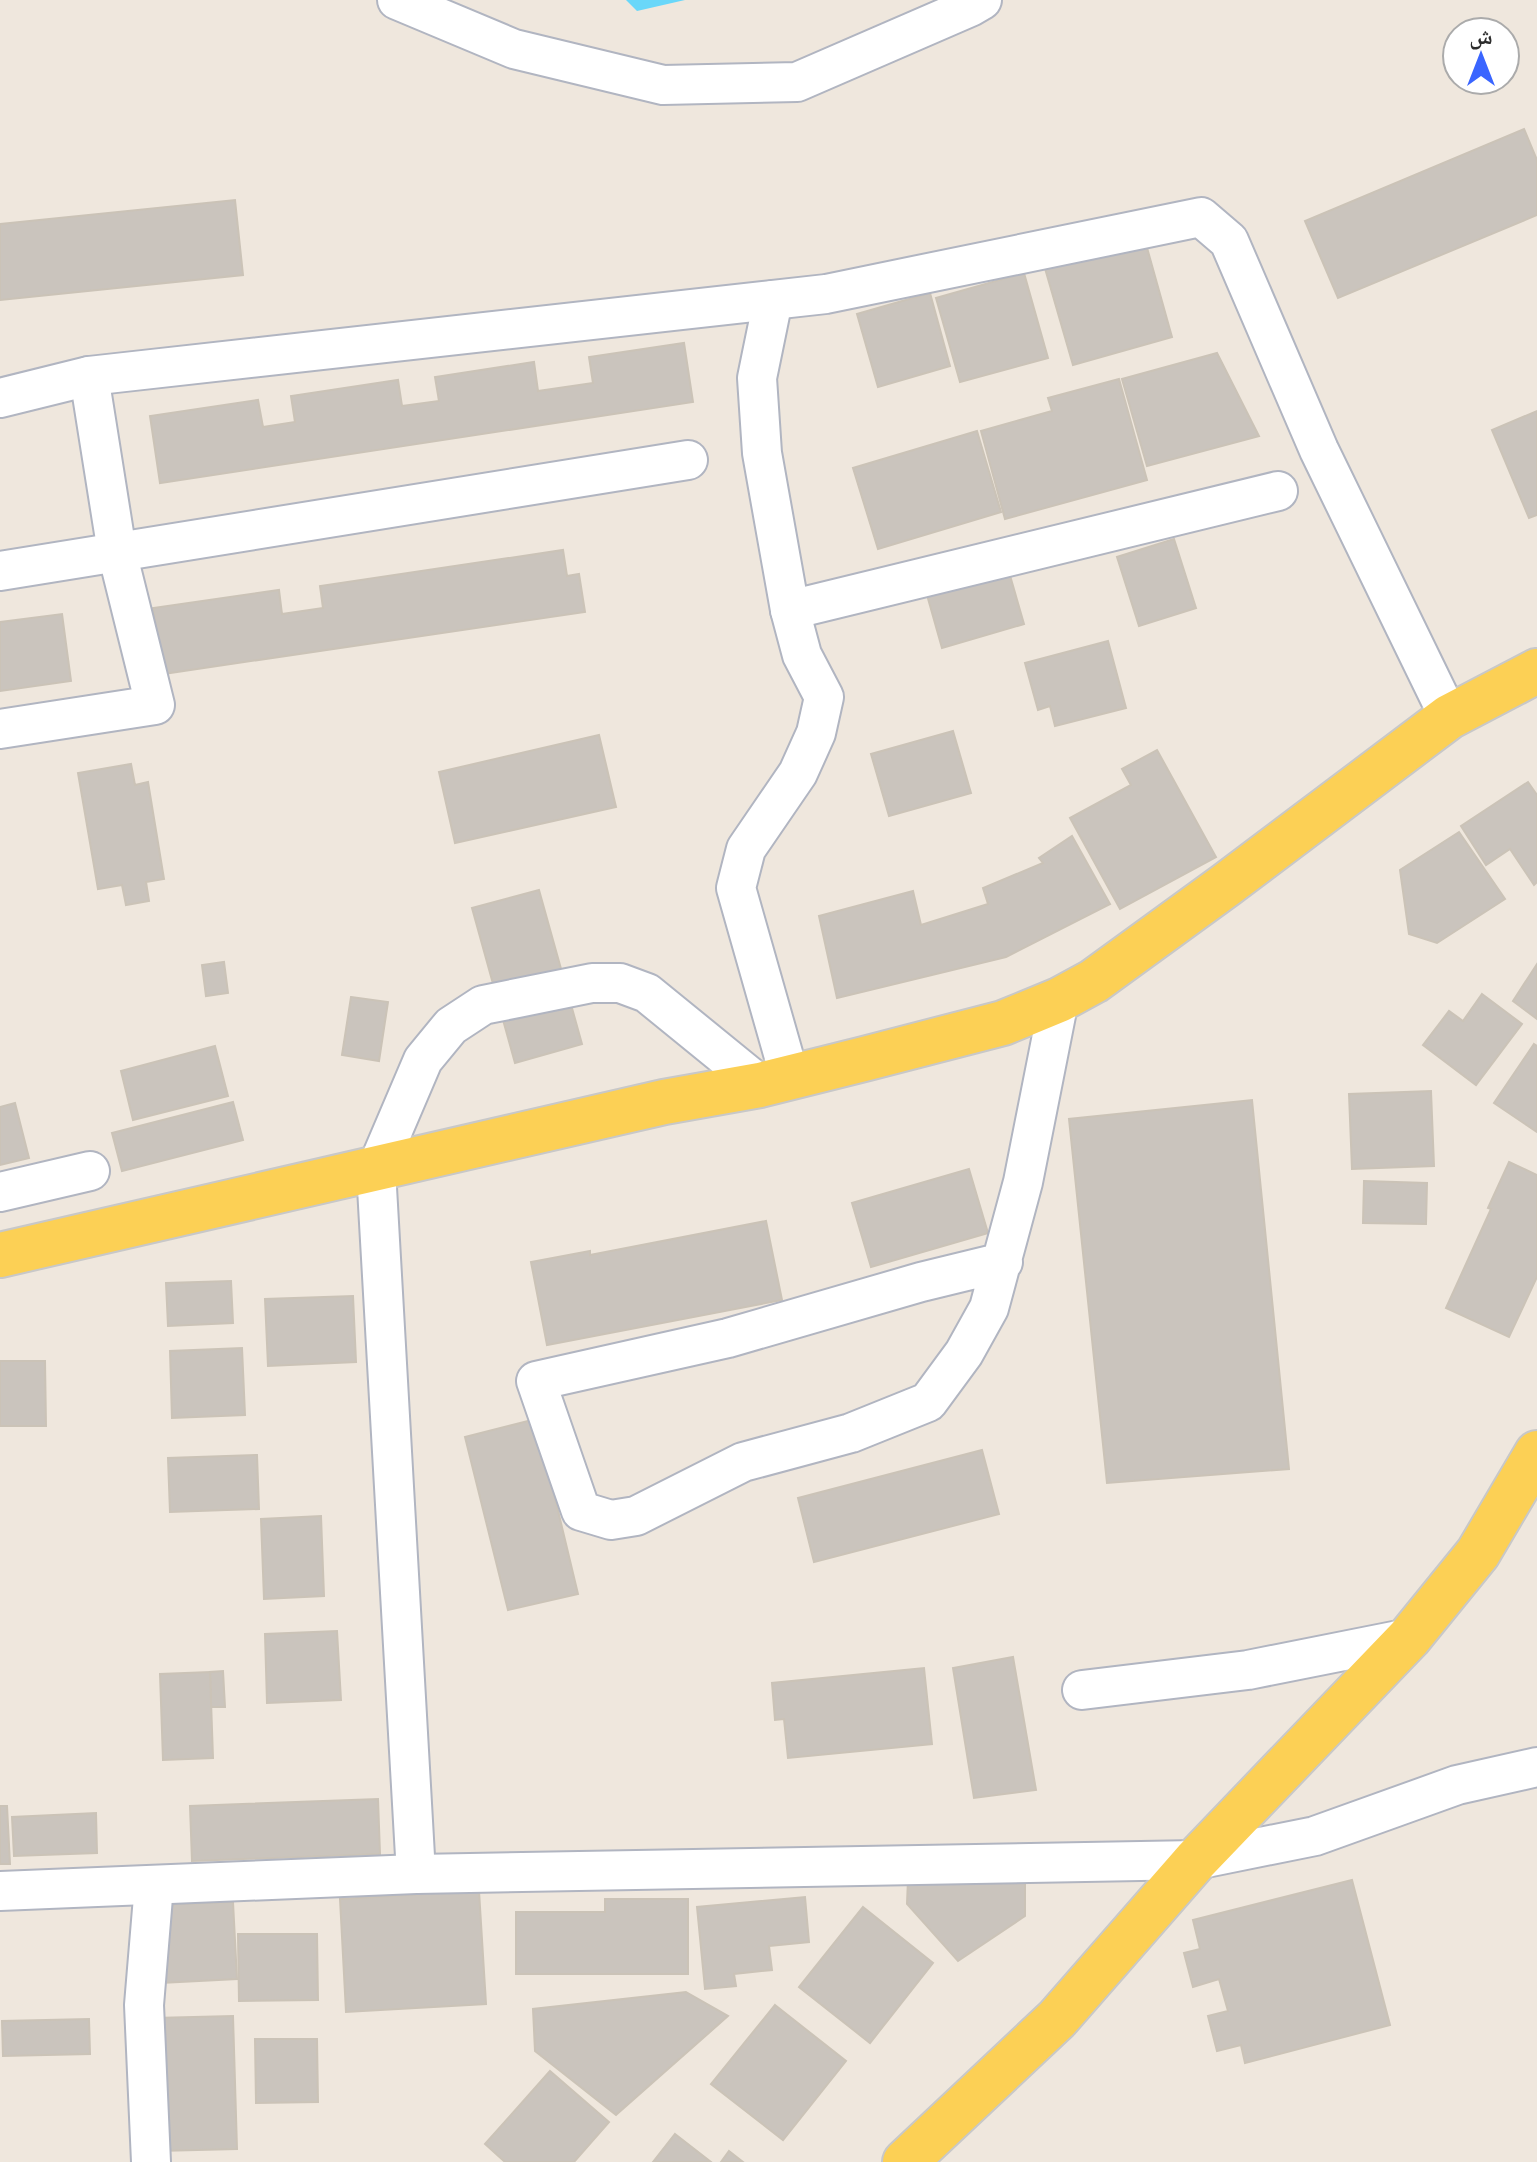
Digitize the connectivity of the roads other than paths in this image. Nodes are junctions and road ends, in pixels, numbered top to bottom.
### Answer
1 (397, 0) edge
2 (982, 0) edge
3 (773, 300) junction
4 (89, 376) junction
5 (0, 398) edge
6 (688, 460) dead end
7 (1278, 491) dead end
8 (117, 552) junction
9 (0, 571) edge
10 (790, 610) junction
11 (1537, 671) edge
12 (1449, 717) junction
13 (0, 729) edge
14 (1059, 1000) junction
15 (775, 1081) junction
16 (376, 1170) junction
17 (90, 1171) dead end
18 (0, 1192) edge
19 (0, 1255) edge
20 (1003, 1262) junction
21 (1537, 1453) edge
22 (1409, 1638) junction
23 (1082, 1690) dead end
24 (1537, 1752) edge
25 (1537, 1767) edge
26 (1457, 1785) junction
27 (1196, 1860) junction
28 (416, 1874) junction
29 (154, 1885) junction
30 (0, 1891) edge
31 (151, 2162) edge
32 (905, 2162) edge

1 - 2 street
3 - 4 street
3 - 10 street
3 - 12 street
4 - 5 street
4 - 8 street
6 - 8 street
7 - 10 street
8 - 9 street
8 - 13 street
10 - 15 street
11 - 12 main road
12 - 14 main road
14 - 15 main road
14 - 20 street
15 - 16 main road
15 - 16 street
16 - 19 main road
16 - 28 street
17 - 18 street
20 - 20 street
21 - 22 main road
22 - 23 street
22 - 27 main road
24 - 26 street
25 - 26 street
26 - 27 street
27 - 28 street
27 - 32 main road
28 - 29 street
29 - 30 street
29 - 31 street

